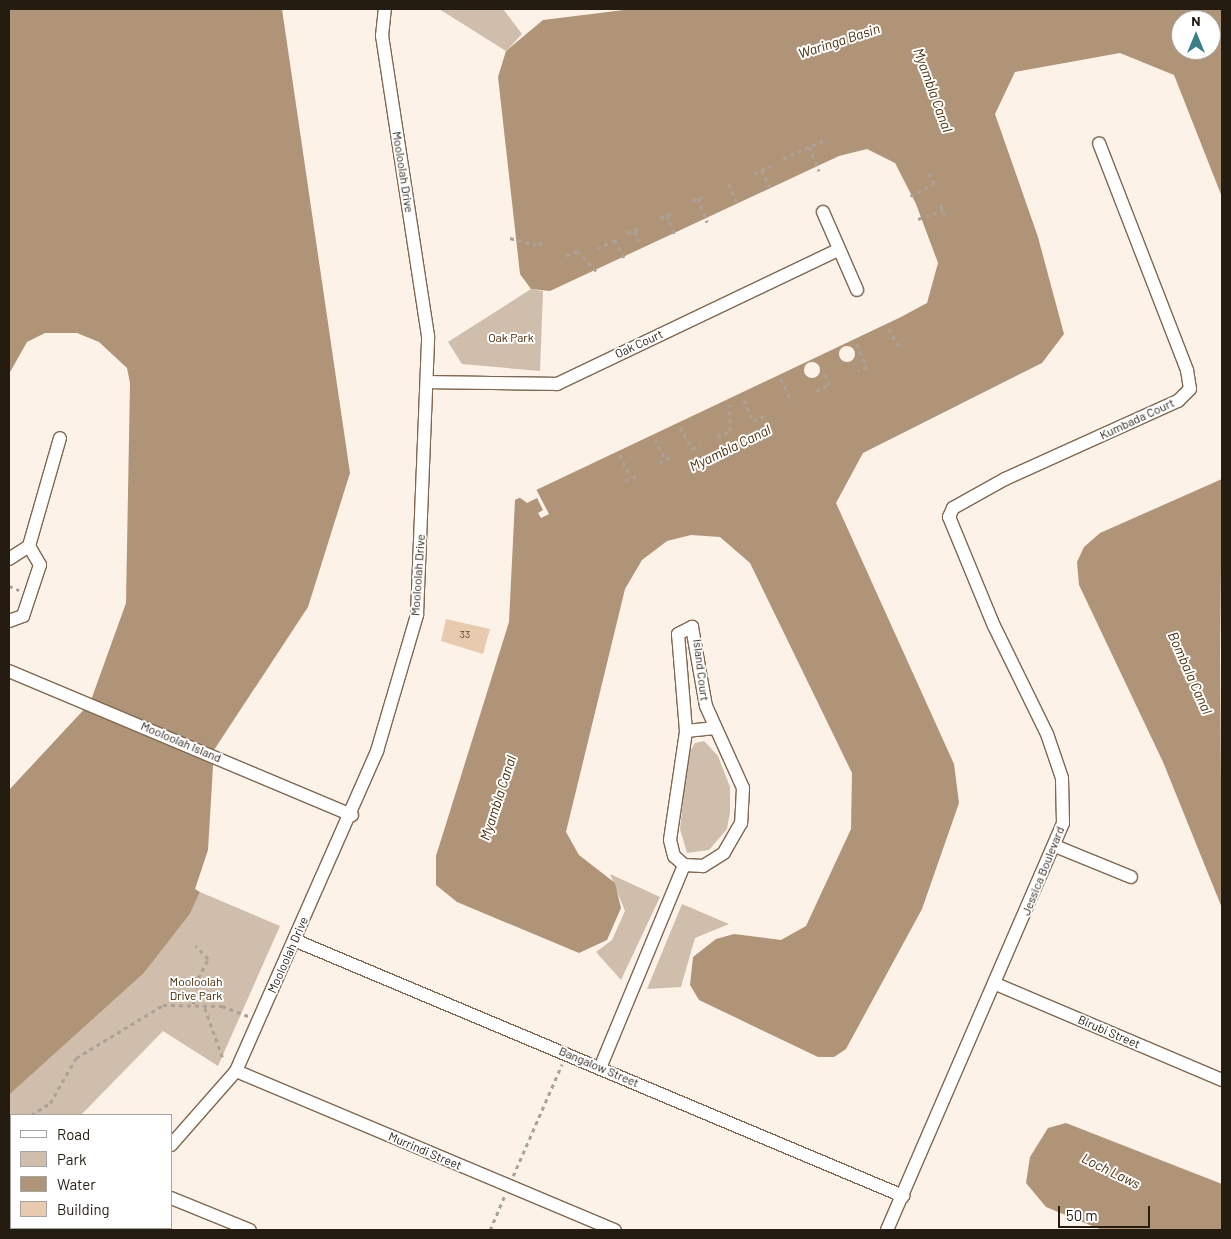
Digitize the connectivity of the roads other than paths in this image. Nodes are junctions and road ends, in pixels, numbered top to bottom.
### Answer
1 (385, 9) edge
2 (1100, 143) dead end
3 (823, 212) dead end
4 (838, 250) junction
5 (857, 290) dead end
6 (428, 382) junction
7 (60, 438) dead end
8 (954, 508) joint
9 (29, 546) junction
10 (9, 558) edge
11 (9, 621) edge
12 (9, 671) edge
13 (713, 728) junction
14 (686, 731) junction
15 (352, 814) junction
16 (1055, 846) junction
17 (684, 866) junction
18 (1131, 876) dead end
19 (294, 940) junction
20 (996, 984) junction
21 (600, 1068) junction
22 (236, 1071) junction
23 (1222, 1080) edge
24 (172, 1143) edge
25 (902, 1196) junction
26 (172, 1198) edge
27 (250, 1230) edge
28 (615, 1230) edge
29 (888, 1230) edge

1 - 6 street, Mooloolah Drive
2 - 8 street, Kumbada Court
3 - 4 street
4 - 5 street
4 - 6 street, Oak Court
6 - 15 street, Mooloolah Drive
7 - 9 street
8 - 16 street, Jessica Boulevard
9 - 10 street
9 - 11 street
12 - 15 street, Mooloolah Island
13 - 14 street
13 - 14 street, Island Court
13 - 17 street, Island Court
14 - 17 street, Island Court
15 - 19 street, Mooloolah Drive
16 - 18 street
16 - 20 street, Jessica Boulevard
17 - 21 street
19 - 21 street, Bangalow Street
19 - 22 street, Mooloolah Drive
20 - 23 street, Birubi Street
20 - 25 street, Jessica Boulevard
21 - 25 street, Bangalow Street
22 - 24 street, Mooloolah Drive
22 - 28 street, Murrindi Street
25 - 29 street, Jessica Boulevard
26 - 27 street

